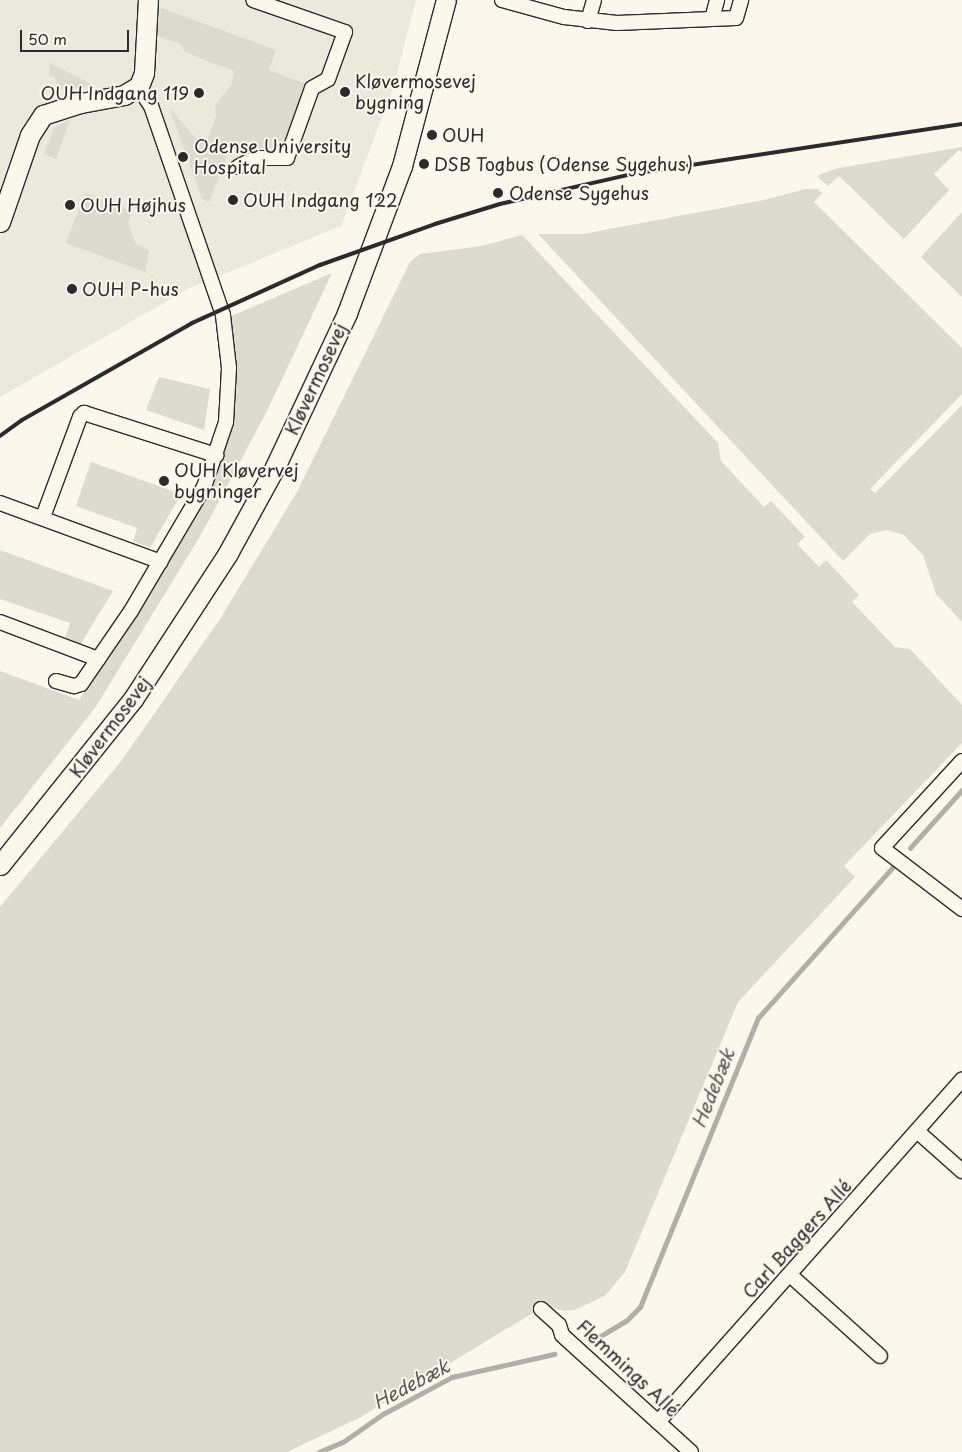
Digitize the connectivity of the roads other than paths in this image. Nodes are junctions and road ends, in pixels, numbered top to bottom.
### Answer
1 (148, 0) edge
2 (254, 0) edge
3 (446, 0) edge
4 (502, 0) edge
5 (594, 0) edge
6 (717, 0) edge
7 (741, 0) edge
8 (712, 19) junction
9 (588, 21) junction
10 (138, 87) junction
11 (238, 167) dead end
12 (0, 222) edge
13 (216, 455) junction
14 (0, 503) edge
15 (43, 517) junction
16 (161, 562) junction
17 (0, 622) edge
18 (98, 659) junction
19 (56, 681) dead end
20 (962, 761) edge
21 (0, 865) edge
22 (962, 909) edge
23 (962, 1079) edge
24 (918, 1132) junction
25 (962, 1171) edge
26 (790, 1275) junction
27 (541, 1309) dead end
28 (880, 1356) dead end
29 (658, 1422) junction
30 (691, 1452) edge

1 - 10 main road
2 - 11 street
3 - 21 main road, Kløvermosevej
4 - 9 street
5 - 9 street
6 - 8 street
7 - 8 street
8 - 9 street
10 - 12 main road
10 - 13 street
13 - 15 street
13 - 16 street
14 - 15 street
15 - 16 street
16 - 18 street
17 - 18 street
18 - 19 street
20 - 22 street
23 - 24 street, Carl Baggers Allé
24 - 25 street
24 - 26 street, Carl Baggers Allé
26 - 28 street
26 - 29 street, Carl Baggers Allé
27 - 29 street, Flemmings Allé
29 - 30 street, Flemmings Allé

